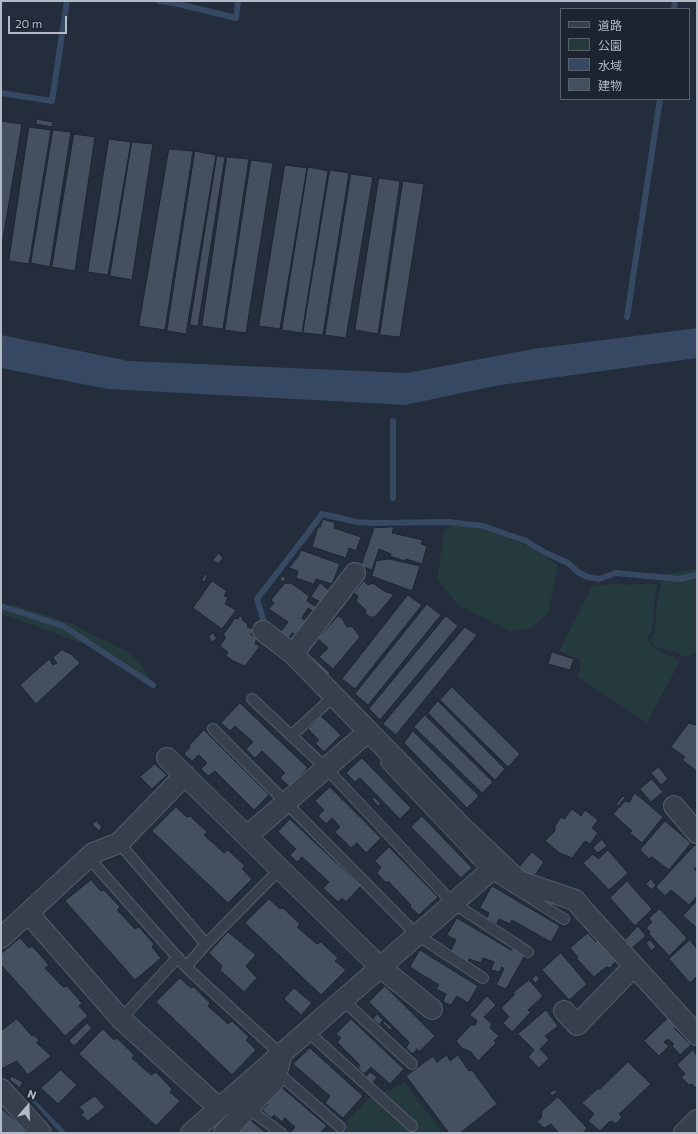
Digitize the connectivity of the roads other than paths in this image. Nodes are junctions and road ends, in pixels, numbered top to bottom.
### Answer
1 (355, 573) dead end
2 (263, 631) dead end
3 (293, 654) junction
4 (252, 699) dead end
5 (331, 699) junction
6 (213, 729) dead end
7 (291, 736) junction
8 (362, 737) junction
9 (168, 758) dead end
10 (326, 768) junction
11 (184, 775) junction
12 (287, 803) junction
13 (674, 806) dead end
14 (697, 833) edge
15 (247, 836) junction
16 (119, 843) junction
17 (88, 857) junction
18 (280, 868) junction
19 (489, 872) junction
20 (514, 888) junction
21 (453, 904) junction
22 (585, 912) junction
23 (28, 913) junction
24 (564, 919) dead end
25 (416, 935) junction
26 (1, 938) edge
27 (206, 944) junction
28 (528, 952) dead end
29 (178, 958) junction
30 (634, 966) junction
31 (186, 967) junction
32 (380, 967) junction
33 (483, 978) dead end
34 (343, 1000) junction
35 (432, 1009) dead end
36 (564, 1011) dead end
37 (121, 1019) junction
38 (307, 1031) junction
39 (697, 1035) edge
40 (278, 1058) junction
41 (412, 1064) dead end
42 (1, 1089) edge
43 (219, 1108) junction
44 (248, 1108) junction
45 (697, 1120) edge
46 (412, 1126) dead end
47 (340, 1127) dead end
48 (41, 1133) edge
49 (192, 1133) edge
50 (224, 1133) edge
51 (281, 1133) edge
52 (684, 1133) edge

1 - 3 street
2 - 3 street
3 - 5 street
4 - 7 lane
5 - 7 lane
5 - 8 lane
5 - 22 street
6 - 12 lane
7 - 10 lane
8 - 10 street
8 - 19 lane
9 - 11 street
10 - 12 street
10 - 21 lane
11 - 15 street
11 - 16 street
12 - 15 street
12 - 25 lane
13 - 14 street
15 - 18 street
16 - 17 street
16 - 27 lane
17 - 23 street
17 - 29 lane
18 - 27 lane
18 - 32 street
19 - 20 lane
19 - 21 street
20 - 22 street
20 - 24 lane
21 - 25 street
21 - 28 lane
22 - 30 street
23 - 26 street
23 - 37 street
25 - 32 street
25 - 33 lane
27 - 31 lane
29 - 31 lane
29 - 37 lane
30 - 36 street
30 - 39 street
31 - 40 lane
32 - 34 street
32 - 35 street
34 - 38 street
34 - 41 lane
37 - 43 street
38 - 40 street
38 - 46 lane
40 - 43 street
40 - 44 street
40 - 47 lane
42 - 48 street
43 - 49 street
44 - 50 street
44 - 51 lane
45 - 52 street

